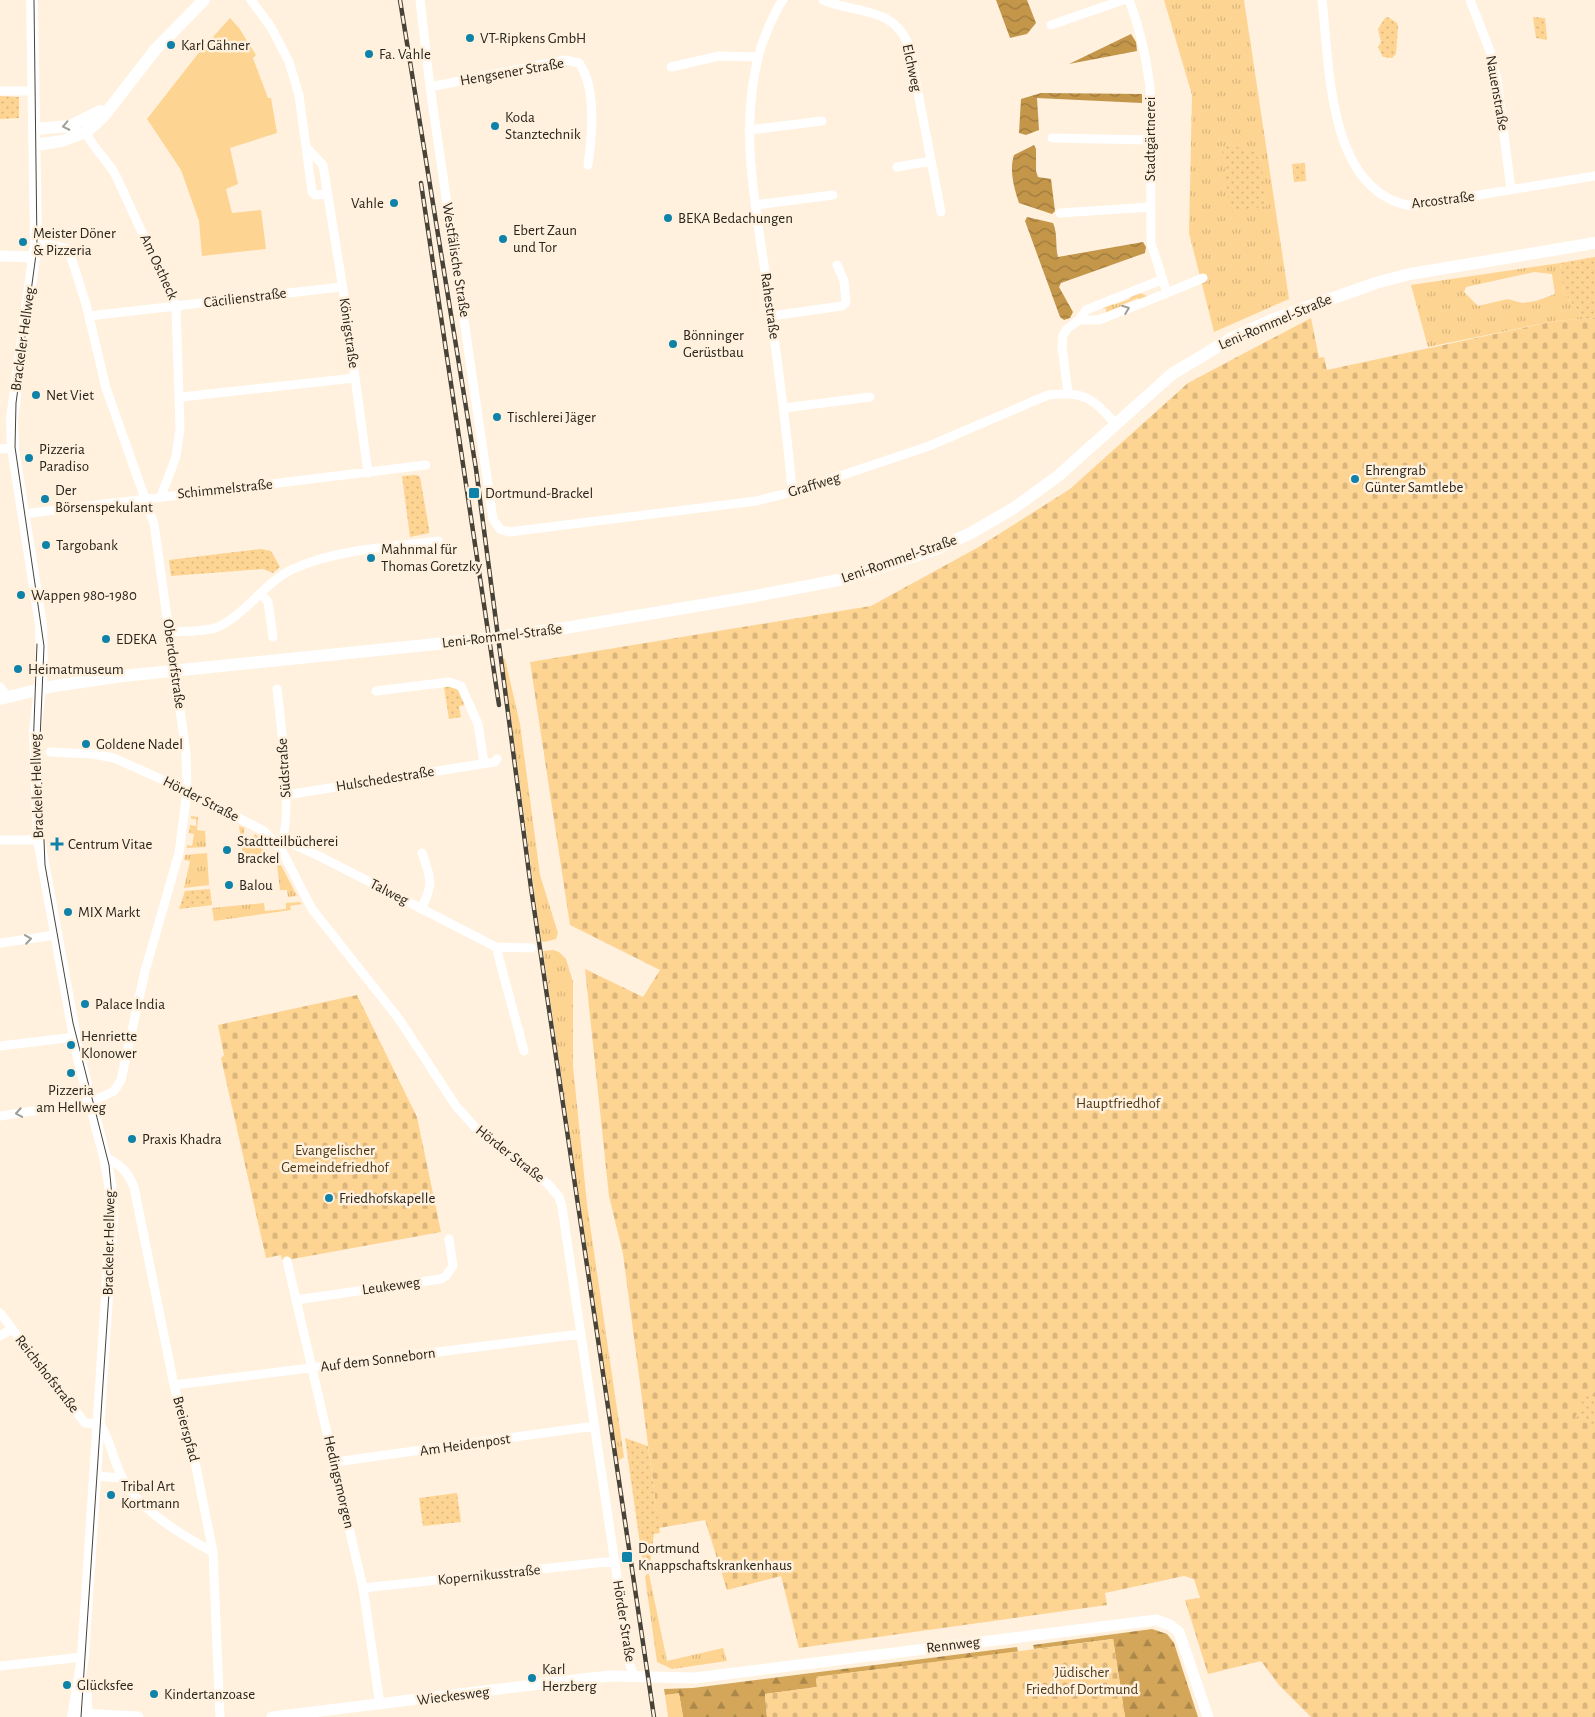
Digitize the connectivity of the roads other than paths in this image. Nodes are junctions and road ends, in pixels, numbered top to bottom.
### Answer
1 (32, 0) edge
2 (204, 0) edge
3 (251, 0) edge
4 (420, 0) edge
5 (783, 0) edge
6 (823, 0) edge
7 (1123, 0) edge
8 (1129, 0) edge
9 (1322, 0) edge
10 (1470, 0) edge
11 (1052, 25) dead end
12 (758, 57) junction
13 (671, 67) dead end
14 (430, 87) junction
15 (34, 91) junction
16 (0, 92) edge
17 (122, 94) junction
18 (822, 121) dead end
19 (34, 129) junction
20 (749, 130) junction
21 (88, 136) junction
22 (1052, 138) dead end
23 (1150, 140) junction
24 (34, 145) junction
25 (306, 147) junction
26 (931, 161) junction
27 (588, 165) dead end
28 (897, 167) dead end
29 (1595, 176) edge
30 (1511, 190) junction
31 (327, 194) junction
32 (833, 195) dead end
33 (755, 205) junction
34 (1151, 207) junction
35 (941, 212) dead end
36 (1060, 213) dead end
37 (36, 241) junction
38 (1595, 243) edge
39 (0, 256) edge
40 (35, 257) junction
41 (837, 265) dead end
42 (1203, 278) dead end
43 (1162, 280) junction
44 (341, 286) junction
45 (1167, 293) junction
46 (176, 306) junction
47 (89, 316) junction
48 (771, 316) junction
49 (1080, 320) junction
50 (355, 378) junction
51 (1068, 393) junction
52 (870, 396) dead end
53 (181, 397) junction
54 (784, 408) junction
55 (1115, 424) junction
56 (13, 448) junction
57 (0, 449) edge
58 (426, 465) dead end
59 (368, 473) junction
60 (792, 492) junction
61 (161, 496) junction
62 (144, 499) junction
63 (23, 514) junction
64 (493, 519) joint
65 (438, 541) dead end
66 (261, 594) junction
67 (169, 632) junction
68 (273, 637) dead end
69 (174, 670) junction
70 (0, 687) edge
71 (277, 689) dead end
72 (39, 690) junction
73 (376, 691) dead end
74 (4, 698) edge
75 (50, 752) dead end
76 (497, 759) dead end
77 (484, 763) junction
78 (186, 792) junction
79 (286, 794) junction
80 (0, 840) edge
81 (39, 840) junction
82 (280, 842) junction
83 (422, 853) dead end
84 (421, 909) junction
85 (56, 935) junction
86 (0, 942) edge
87 (496, 947) junction
88 (532, 948) dead end
89 (75, 1038) junction
90 (0, 1046) edge
91 (524, 1051) dead end
92 (91, 1102) junction
93 (0, 1116) edge
94 (105, 1157) junction
95 (449, 1239) dead end
96 (287, 1261) dead end
97 (296, 1300) junction
98 (0, 1312) edge
99 (12, 1329) junction
100 (581, 1334) junction
101 (0, 1336) edge
102 (314, 1368) junction
103 (174, 1385) junction
104 (100, 1424) junction
105 (595, 1426) junction
106 (335, 1462) junction
107 (96, 1476) junction
108 (122, 1478) junction
109 (213, 1552) junction
110 (615, 1561) junction
111 (363, 1588) junction
112 (84, 1657) junction
113 (0, 1666) edge
114 (634, 1676) junction
115 (380, 1705) junction
116 (81, 1716) edge
117 (138, 1717) edge
118 (220, 1717) edge
119 (272, 1717) edge
120 (1208, 1717) edge

1 - 15 main road, Brackeler Hellweg
2 - 17 main road
3 - 25 street
4 - 14 street, Westfälische Straße
5 - 12 street, Rahestraße
6 - 26 street, Elchweg
7 - 11 street
8 - 23 street, Stadtgärtnerei
9 - 30 street, Arcostraße
10 - 30 street, Nauenstraße
12 - 13 street
12 - 20 street, Rahestraße
14 - 27 street, Hengsener Straße
14 - 64 street, Westfälische Straße
15 - 16 street
15 - 19 main road, Brackeler Hellweg
17 -> 19 main road
17 - 21 main road
18 - 20 street
19 - 24 main road, Brackeler Hellweg
20 - 33 street, Rahestraße
21 - 24 main road
21 - 46 street, Am Ostheck
22 - 23 street
23 - 34 street, Stadtgärtnerei
24 - 37 main road, Brackeler Hellweg
25 - 31 street, Königstraße
25 - 31 street
26 - 28 street
26 - 35 street, Elchweg
29 - 30 street, Arcostraße
31 - 44 street, Königstraße
32 - 33 street
33 - 48 street, Rahestraße
34 - 36 street
34 - 43 street, Stadtgärtnerei
37 - 40 main road, Brackeler Hellweg
37 - 47 street, Oberdorfstraße
38 - 55 main road, Leni-Rommel-Straße
39 - 40 street
40 - 56 main road, Brackeler Hellweg
41 - 48 street
42 - 45 street
43 - 45 street, Stadtgärtnerei
43 - 49 street
44 - 46 street, Cäcilienstraße
44 - 50 street, Königstraße
49 -> 45 street
46 - 47 street, Cäcilienstraße
46 - 53 street, Am Ostheck
47 - 62 street, Oberdorfstraße
48 - 54 street, Rahestraße
49 - 51 street
50 - 53 street
50 - 59 street, Königstraße
51 - 55 street, Graffweg
51 - 60 street, Graffweg
52 - 54 street
53 - 61 street, Am Ostheck
54 - 60 street, Rahestraße
55 - 69 main road, Leni-Rommel-Straße
56 - 57 street
56 - 63 main road, Brackeler Hellweg
58 - 59 street, Schimmelstraße
59 - 61 street, Schimmelstraße
60 - 64 street, Graffweg
61 - 62 street, Schimmelstraße
62 - 63 street, Schimmelstraße
62 - 67 street, Oberdorfstraße
63 - 72 main road, Brackeler Hellweg
65 - 66 street
66 - 67 street
66 - 68 street
67 - 69 street, Oberdorfstraße
69 - 72 main road, Leni-Rommel-Straße
69 - 78 street, Oberdorfstraße
70 - 74 street
71 - 79 street, Südstraße
72 - 74 main road, Leni-Rommel-Straße
72 - 81 main road, Brackeler Hellweg
73 - 77 street
75 - 78 street, Hörder Straße
76 - 77 street, Hulschedestraße
77 - 79 street, Hulschedestraße
78 - 82 street, Hörder Straße
78 - 92 street, Oberdorfstraße
79 - 82 street, Südstraße
80 - 81 street
81 - 85 main road, Brackeler Hellweg
82 - 84 street, Talweg
82 - 100 street, Hörder Straße
83 - 84 street
84 - 87 street, Talweg
86 -> 85 street
85 - 89 main road, Brackeler Hellweg
87 - 88 street, Talweg
87 - 91 street
89 - 90 street
89 - 92 main road, Brackeler Hellweg
92 -> 93 street, Oberdorfstraße
92 - 94 main road, Brackeler Hellweg
94 - 103 street, Breierspfad
94 - 104 main road, Brackeler Hellweg
95 - 97 street, Leukeweg
96 - 97 street, Hedingsmorgen
97 - 102 street, Hedingsmorgen
98 - 99 street, Reichshofstraße
99 - 101 street
99 - 104 street, Reichshofstraße
100 - 102 street, Auf dem Sonneborn
100 - 105 street, Hörder Straße
102 - 103 street, Auf dem Sonneborn
102 - 106 street, Hedingsmorgen
103 - 109 street, Breierspfad
104 - 107 main road, Brackeler Hellweg
104 - 108 street
105 - 106 street, Am Heidenpost
105 - 110 street, Hörder Straße
106 - 111 street, Hedingsmorgen
107 - 108 street
107 - 112 main road, Brackeler Hellweg
108 - 109 street
109 - 118 street, Breierspfad
110 - 111 street, Kopernikusstraße
110 - 114 street, Hörder Straße
111 - 115 street, Hedingsmorgen
112 - 113 street
112 - 116 main road, Brackeler Hellweg
114 - 115 street, Wieckesweg
114 - 120 street, Rennweg
115 - 119 street, Wieckesweg
116 - 117 street

